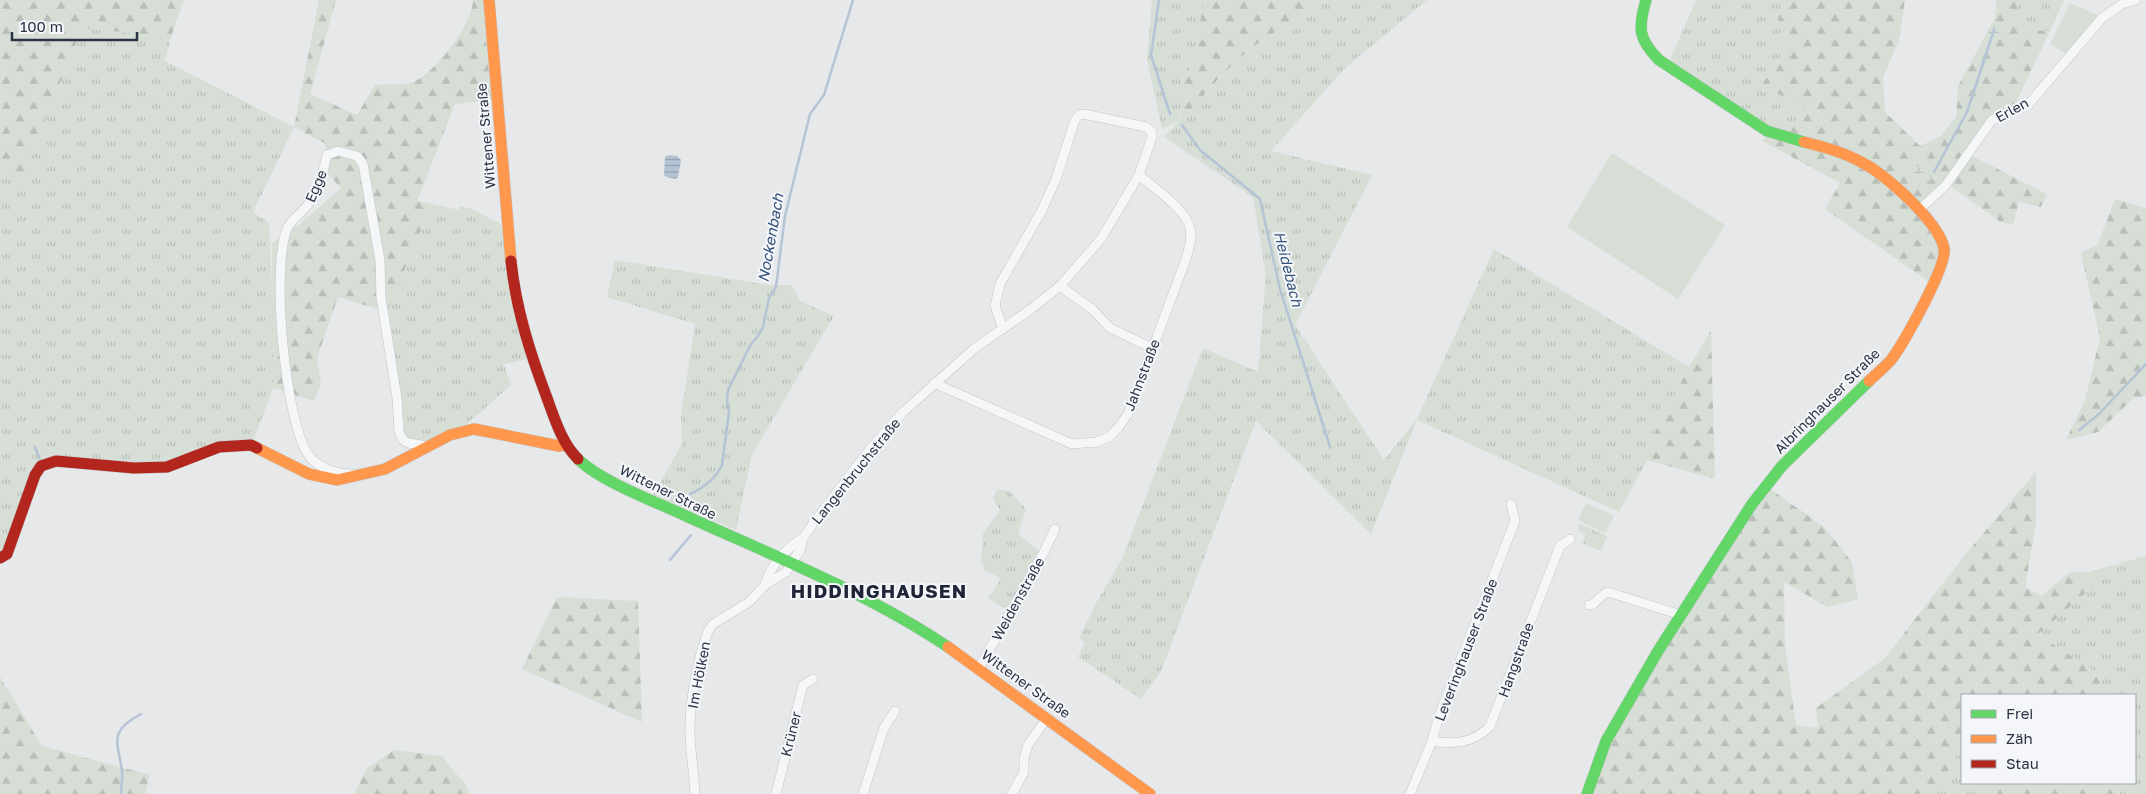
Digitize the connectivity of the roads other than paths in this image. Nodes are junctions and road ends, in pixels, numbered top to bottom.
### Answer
1 (489, 0) edge
2 (1646, 0) edge
3 (2136, 0) edge
4 (1139, 175) junction
5 (1919, 210) junction
6 (1060, 286) junction
7 (1003, 329) junction
8 (1152, 348) junction
9 (934, 383) junction
10 (565, 445) junction
11 (429, 446) junction
12 (372, 473) junction
13 (1511, 504) dead end
14 (1055, 529) dead end
15 (803, 538) junction
16 (1570, 539) dead end
17 (0, 558) edge
18 (779, 560) junction
19 (792, 566) junction
20 (765, 585) junction
21 (1589, 605) dead end
22 (1681, 615) junction
23 (979, 668) junction
24 (813, 679) dead end
25 (894, 711) dead end
26 (1047, 718) junction
27 (1432, 741) junction
28 (695, 794) edge
29 (776, 794) edge
30 (863, 794) edge
31 (1012, 794) edge
32 (1150, 794) edge
33 (1410, 794) edge
34 (1587, 794) edge

1 - 10 street, Wittener Straße
2 - 5 street, Albringhauser Straße
3 - 5 street, Erlen
4 - 6 street, Langenbruchstraße
4 - 7 street, Langenbruchstraße
4 - 8 street, Jahnstraße
5 - 22 street, Albringhauser Straße
6 - 7 street, Langenbruchstraße
6 - 8 street
7 - 9 street, Langenbruchstraße
8 - 9 street, Jahnstraße
9 - 15 street, Langenbruchstraße
10 - 11 street
10 - 18 street, Wittener Straße
11 - 12 street
11 - 12 street, Egge
12 - 17 street
13 - 27 street, Leveringhauser Straße
14 - 23 street, Weidenstraße
15 - 18 street, Langenbruchstraße
15 - 19 street, Langenbruchstraße
16 - 27 street, Hangstraße
18 - 19 street, Wittener Straße
18 - 20 street, Im Hölken
19 - 20 street, Im Hölken
19 - 23 street, Wittener Straße
20 - 28 street, Im Hölken
21 - 22 street
22 - 34 street, Albringhauser Straße
23 - 26 street, Wittener Straße
24 - 29 street, Krüner
25 - 30 street
26 - 31 street
26 - 32 street, Wittener Straße
27 - 33 street, Leveringhauser Straße

